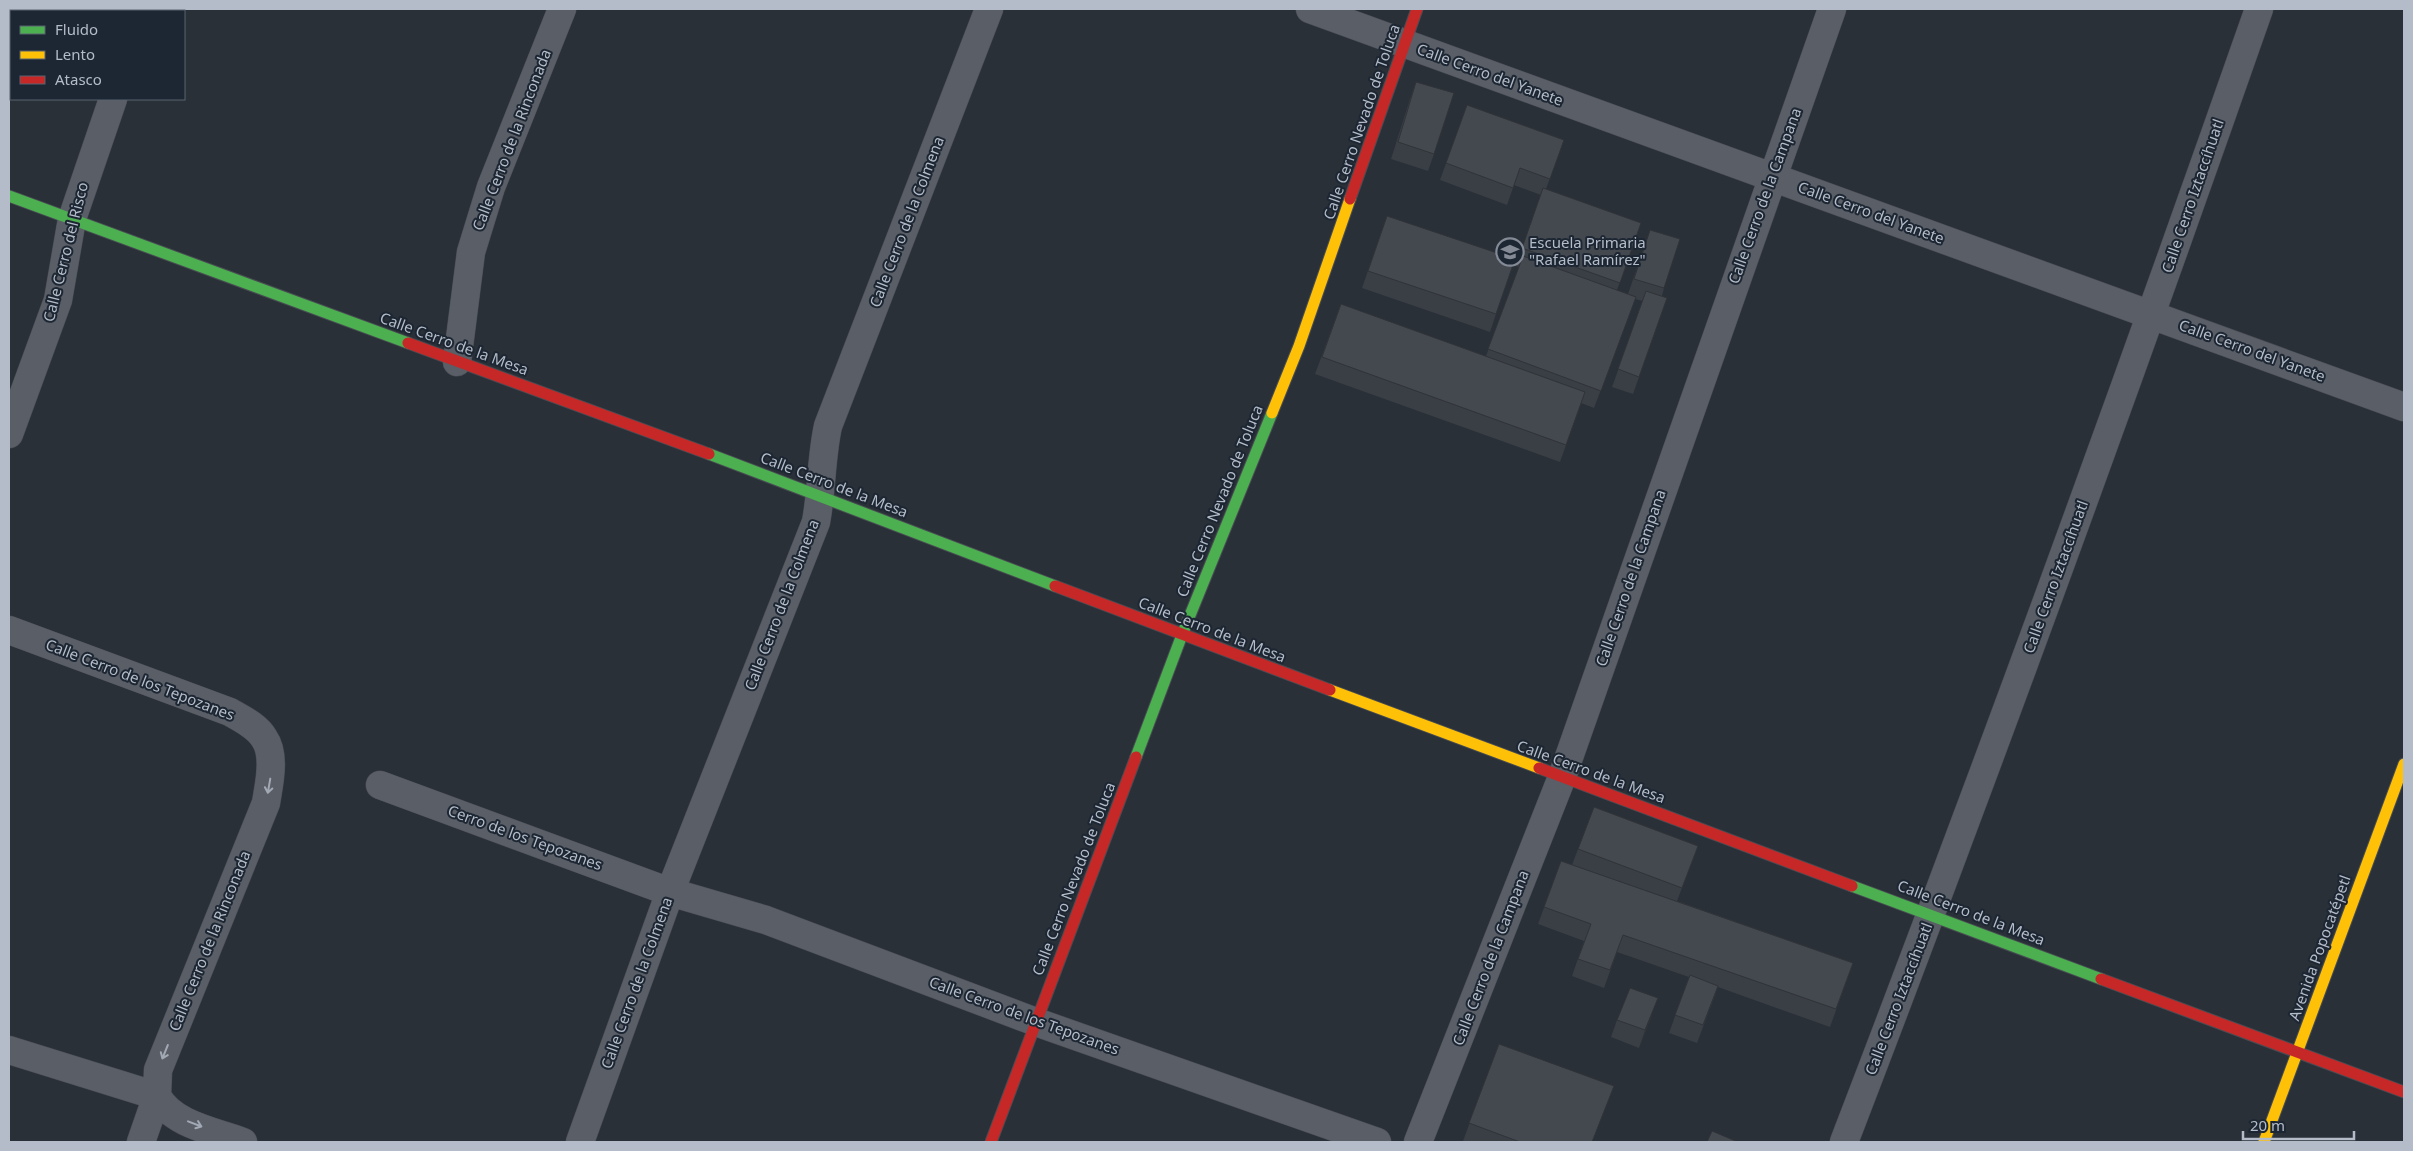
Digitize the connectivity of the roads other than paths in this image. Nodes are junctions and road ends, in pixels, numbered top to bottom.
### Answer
1 (562, 9) edge
2 (989, 9) edge
3 (1310, 9) edge
4 (1417, 9) edge
5 (1832, 9) edge
6 (2259, 9) edge
7 (1405, 43) junction
8 (113, 100) edge
9 (1771, 177) junction
10 (9, 196) edge
11 (72, 219) junction
12 (2152, 314) junction
13 (457, 362) junction
14 (2404, 407) edge
15 (9, 434) edge
16 (821, 495) junction
17 (9, 630) edge
18 (1182, 635) junction
19 (265, 738) joint
20 (2404, 764) edge
21 (1562, 777) junction
22 (380, 785) dead end
23 (670, 892) junction
24 (1931, 914) junction
25 (1036, 1022) junction
26 (9, 1050) edge
27 (2298, 1053) junction
28 (2404, 1092) edge
29 (157, 1096) junction
30 (141, 1142) edge
31 (243, 1142) edge
32 (580, 1142) edge
33 (991, 1142) edge
34 (1377, 1142) edge
35 (1418, 1142) edge
36 (1844, 1142) edge
37 (2264, 1142) edge

1 - 13 street, Calle Cerro de la Rinconada
2 - 16 street, Calle Cerro de la Colmena
3 - 7 street, Calle Cerro del Yanete
4 - 7 street, Calle Cerro Nevado de Toluca
5 - 9 street, Calle Cerro de la Campana
6 - 12 street, Calle Cerro Iztaccíhuatl
7 - 9 street, Calle Cerro del Yanete
7 - 18 street, Calle Cerro Nevado de Toluca
8 - 11 street, Calle Cerro del Risco
9 - 12 street, Calle Cerro del Yanete
9 - 21 street, Calle Cerro de la Campana
10 - 11 street, Calle Cerro de la Mesa
11 - 13 street, Calle Cerro de la Mesa
11 - 15 street, Calle Cerro del Risco
12 - 14 street, Calle Cerro del Yanete
12 - 24 street, Calle Cerro Iztaccíhuatl
13 - 16 street, Calle Cerro de la Mesa
16 - 18 street, Calle Cerro de la Mesa
16 - 23 street, Calle Cerro de la Colmena
17 - 19 street, Calle Cerro de los Tepozanes
18 - 21 street, Calle Cerro de la Mesa
18 - 25 street, Calle Cerro Nevado de Toluca
19 -> 29 street, Calle Cerro de la Rinconada
20 - 27 street, Avenida Popocatépetl
21 - 24 street, Calle Cerro de la Mesa
21 - 35 street, Calle Cerro de la Campana
22 - 23 street, Cerro de los Tepozanes
23 - 25 street, Calle Cerro de los Tepozanes
23 - 32 street, Calle Cerro de la Colmena
24 - 27 street, Calle Cerro de la Mesa
24 - 36 street, Calle Cerro Iztaccíhuatl
25 - 33 street, Calle Cerro Nevado de Toluca
25 - 34 street, Calle Cerro de los Tepozanes
26 - 29 street
27 - 28 street, Calle Cerro de la Mesa
27 - 37 street, Avenida Popocatépetl
29 - 30 street, Calle Cerro de la Rinconada
29 -> 31 street

